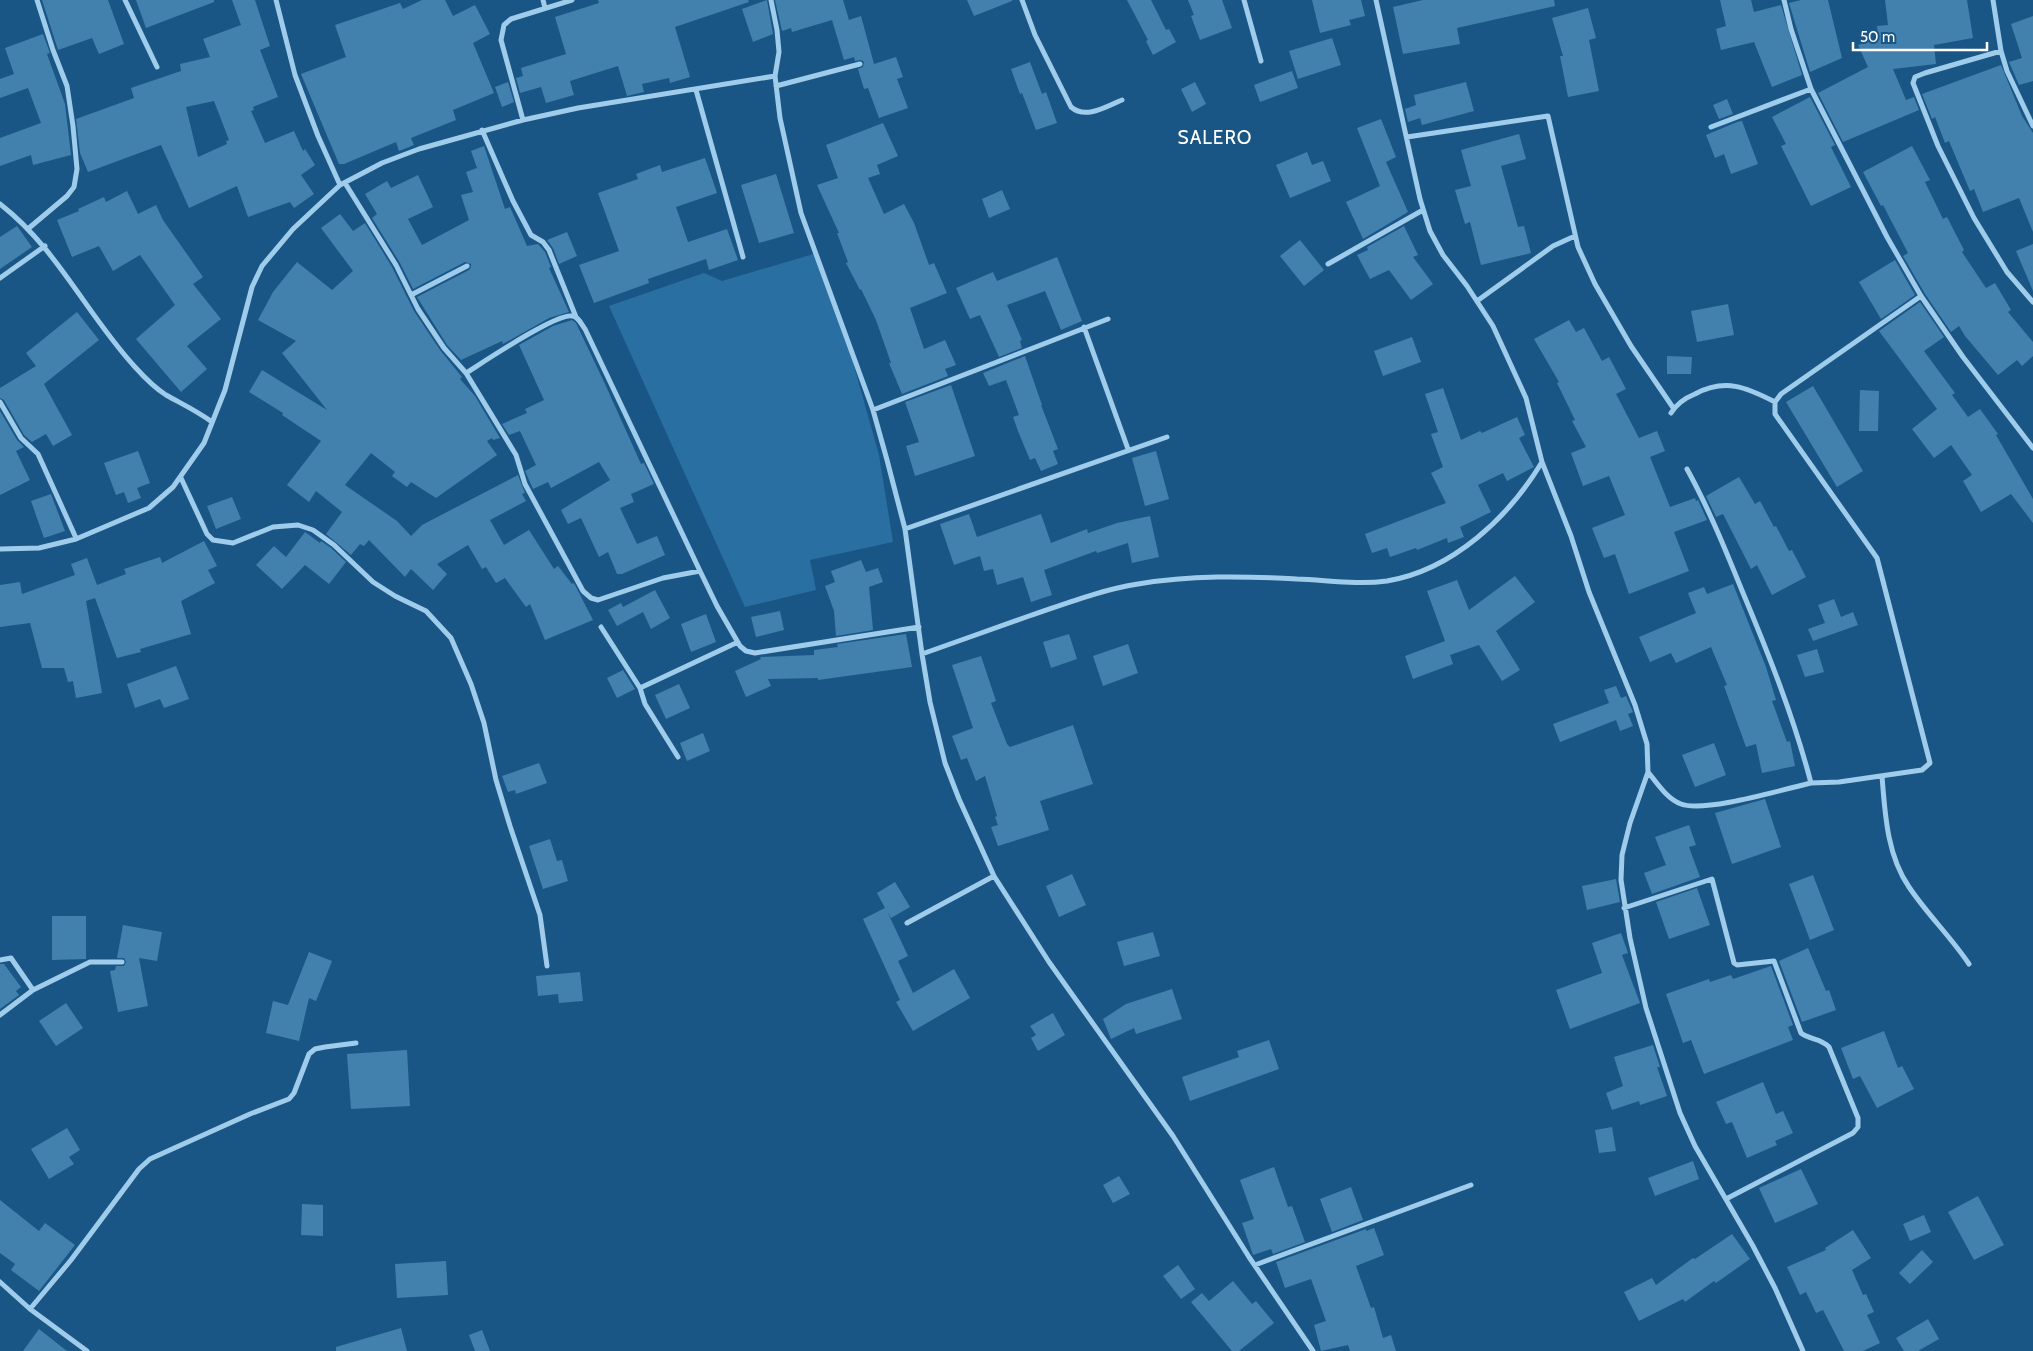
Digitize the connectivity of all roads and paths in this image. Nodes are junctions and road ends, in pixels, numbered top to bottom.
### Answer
1 (37, 0) edge
2 (125, 0) edge
3 (276, 0) edge
4 (543, 0) edge
5 (572, 0) edge
6 (771, 0) edge
7 (1022, 0) edge
8 (1244, 0) edge
9 (1376, 0) edge
10 (1784, 0) edge
11 (1992, 0) edge
12 (546, 8) junction
13 (2001, 51) junction
14 (1261, 61) dead end
15 (860, 64) dead end
16 (157, 66) dead end
17 (775, 76) junction
18 (776, 86) junction
19 (1811, 89) junction
20 (696, 90) junction
21 (1122, 100) dead end
22 (523, 120) junction
23 (2033, 126) edge
24 (1711, 127) dead end
25 (482, 130) junction
26 (1407, 137) junction
27 (342, 184) junction
28 (0, 204) edge
29 (1423, 210) junction
30 (29, 228) junction
31 (1575, 236) junction
32 (45, 246) junction
33 (743, 257) dead end
34 (1328, 264) dead end
35 (467, 266) dead end
36 (0, 278) edge
37 (412, 295) junction
38 (2031, 295) edge
39 (1921, 296) junction
40 (1477, 301) junction
41 (2033, 302) edge
42 (576, 318) junction
43 (1108, 318) dead end
44 (1084, 328) junction
45 (466, 373) junction
46 (0, 402) edge
47 (1775, 402) junction
48 (873, 410) junction
49 (212, 422) junction
50 (1167, 437) dead end
51 (2033, 448) edge
52 (1128, 450) junction
53 (1542, 462) junction
54 (1687, 469) dead end
55 (181, 478) junction
56 (904, 529) junction
57 (76, 538) junction
58 (0, 550) edge
59 (700, 571) junction
60 (918, 626) junction
61 (601, 627) dead end
62 (738, 642) junction
63 (922, 654) junction
64 (640, 688) junction
65 (678, 757) dead end
66 (1648, 772) junction
67 (1882, 776) junction
68 (1811, 783) junction
69 (994, 876) junction
70 (1624, 908) junction
71 (907, 923) dead end
72 (0, 960) edge
73 (122, 962) dead end
74 (1969, 964) dead end
75 (547, 966) dead end
76 (33, 990) junction
77 (0, 1015) edge
78 (356, 1043) dead end
79 (1471, 1185) dead end
80 (1726, 1199) junction
81 (1255, 1266) junction
82 (0, 1282) edge
83 (30, 1308) junction
84 (87, 1351) edge
85 (1313, 1351) edge
86 (1803, 1351) edge

1 - 30 street
2 - 16 street
3 - 27 street
4 - 12 street
5 - 12 street
6 - 17 street
7 - 21 street
8 - 14 street
9 - 26 street
10 - 19 street
11 - 13 street
12 - 22 street
13 - 23 street
13 - 38 street
15 - 18 street
17 - 18 street
17 - 20 street
18 - 48 street
19 - 24 street
19 - 39 street
20 - 22 street
20 - 33 street
22 - 25 street
25 - 27 street
25 - 42 street
26 - 29 street
26 - 31 street
27 - 37 street
27 - 49 street
28 - 30 street
29 - 34 street
29 - 40 street
30 - 32 street
31 - 40 street
31 - 47 street
32 - 36 street
32 - 49 street
35 - 37 street
37 - 45 street
38 - 41 street
39 - 47 street
39 - 51 street
40 - 53 street
42 - 45 street
42 - 59 street
43 - 44 street
44 - 48 street
44 - 52 street
45 - 59 street
46 - 57 street
47 - 67 street
48 - 56 street
49 - 55 street
50 - 52 street
52 - 56 street
53 - 63 street
53 - 66 street
54 - 68 street
55 - 57 street
55 - 75 street
56 - 60 street
57 - 58 street
59 - 62 street
60 - 62 street
60 - 63 street
61 - 64 street
62 - 64 street
63 - 69 street
64 - 65 street
66 - 68 street
66 - 70 street
67 - 68 street
67 - 74 street
69 - 71 street
69 - 81 street
70 - 80 street
70 - 80 street
72 - 76 street
73 - 76 street
76 - 77 street
78 - 83 street
79 - 81 street
80 - 86 street
81 - 85 street
82 - 83 street
83 - 84 street

